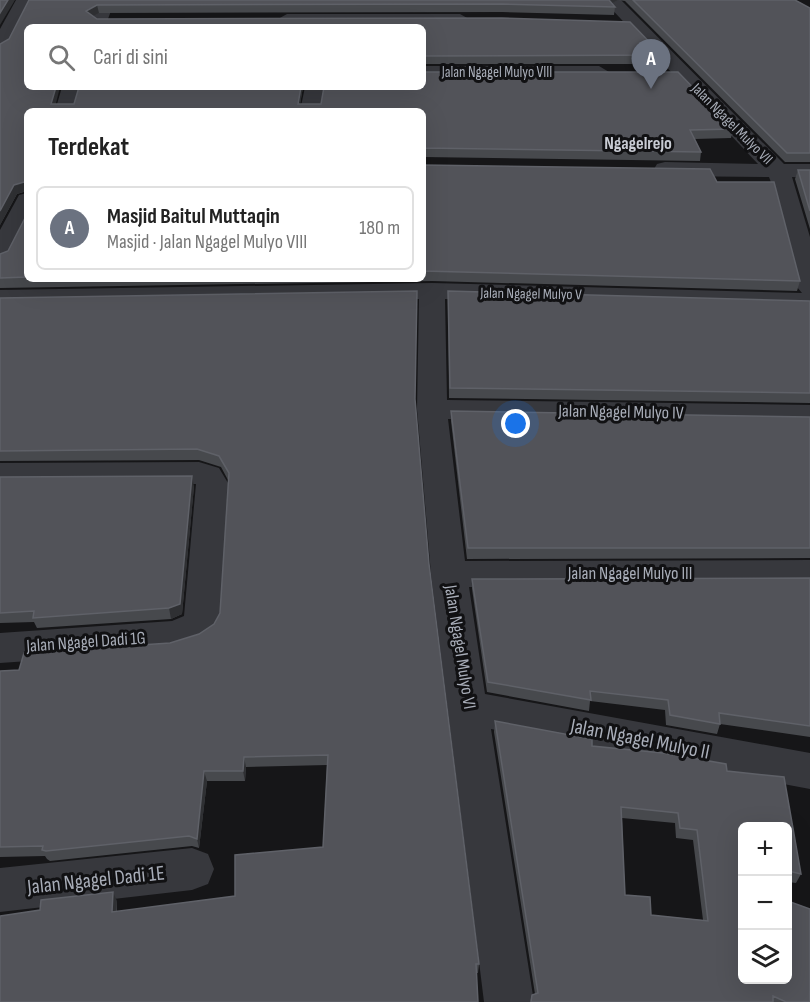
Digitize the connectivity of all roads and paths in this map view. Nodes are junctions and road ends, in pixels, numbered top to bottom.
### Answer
1 (24, 0) edge
2 (107, 0) edge
3 (611, 0) edge
4 (266, 19) edge
5 (478, 19) edge
6 (612, 22) edge
7 (103, 23) edge
8 (634, 23) junction
9 (0, 46) edge
10 (426, 72) edge
11 (621, 72) edge
12 (656, 72) edge
13 (679, 72) junction
14 (71, 90) edge
15 (314, 90) edge
16 (66, 108) edge
17 (311, 108) edge
18 (648, 169) edge
19 (778, 171) junction
20 (810, 171) edge
21 (24, 206) edge
22 (0, 255) edge
23 (810, 287) edge
24 (432, 291) junction
25 (0, 297) edge
26 (810, 301) edge
27 (432, 409) junction
28 (810, 415) edge
29 (0, 474) edge
30 (810, 573) edge
31 (449, 574) junction
32 (0, 648) edge
33 (470, 708) junction
34 (810, 771) edge
35 (192, 869) dead end
36 (0, 890) edge
37 (509, 1002) edge

1 - 9 street
2 - 7 street
3 - 8 street, Jalan Ngagel Mulyo VII
4 - 5 street
6 - 8 street
8 - 13 street, Jalan Ngagel Mulyo VII
10 - 11 street, Jalan Ngagel Mulyo VIII
12 - 13 street
13 - 19 street, Jalan Ngagel Mulyo VII
14 - 16 street
15 - 17 street
18 - 19 street
19 - 20 street
19 - 23 street
21 - 22 street
24 - 25 street, Jalan Ngagel Mulyo V
24 - 26 street, Jalan Ngagel Mulyo V
24 - 27 street, Jalan Ngagel Mulyo VI
27 - 28 street, Jalan Ngagel Mulyo IV
27 - 31 street, Jalan Ngagel Mulyo VI
29 - 32 street, Jalan Ngagel Dadi 1G
30 - 31 street, Jalan Ngagel Mulyo III
31 - 33 street, Jalan Ngagel Mulyo VI
33 - 34 street, Jalan Ngagel Mulyo II
33 - 37 street, Jalan Ngagel Mulyo VI
35 - 36 street, Jalan Ngagel Dadi 1E

